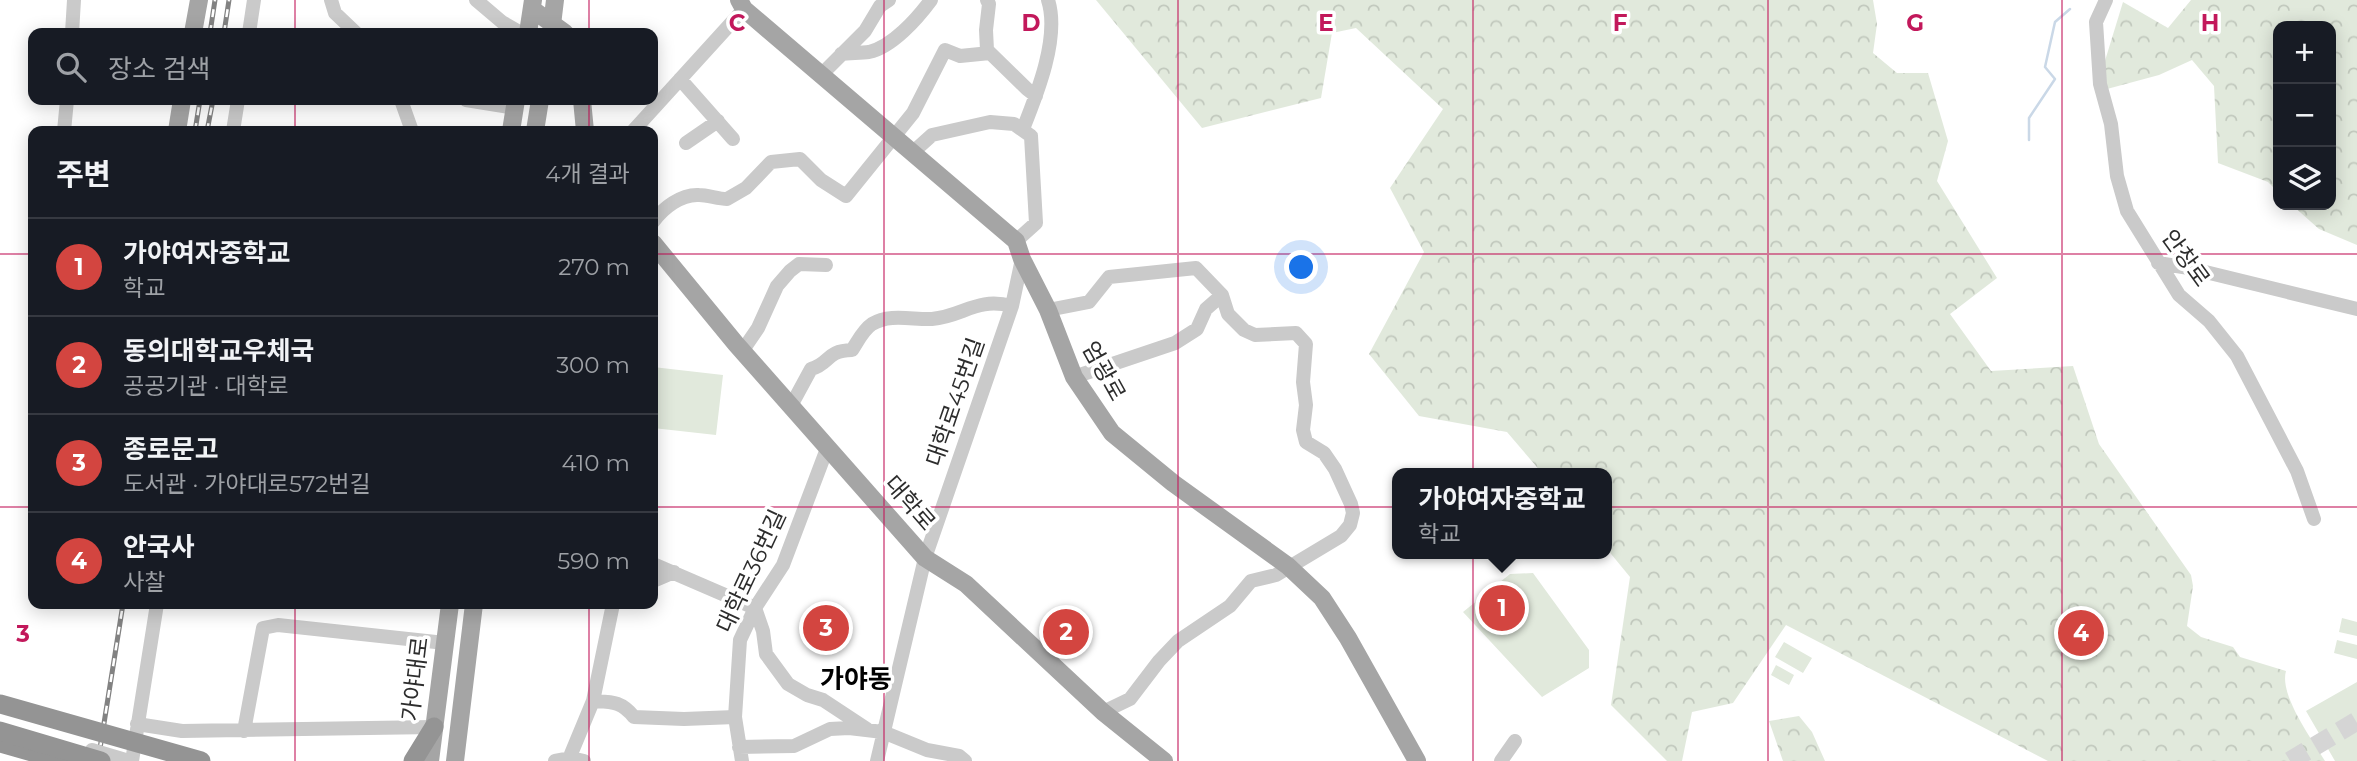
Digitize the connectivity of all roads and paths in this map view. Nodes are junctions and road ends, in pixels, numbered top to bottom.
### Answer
1 (75, 0) edge
2 (199, 0) edge
3 (254, 0) edge
4 (331, 0) edge
5 (476, 0) edge
6 (555, 0) edge
7 (888, 0) edge
8 (931, 0) edge
9 (987, 0) edge
10 (1048, 0) edge
11 (2106, 0) edge
12 (532, 4) edge
13 (741, 5) edge
14 (72, 28) edge
15 (194, 28) edge
16 (250, 28) edge
17 (351, 28) edge
18 (512, 28) edge
19 (529, 28) edge
20 (554, 28) edge
21 (556, 28) edge
22 (990, 53) junction
23 (841, 54) junction
24 (820, 76) junction
25 (678, 82) junction
26 (1037, 96) junction
27 (658, 104) edge
28 (66, 105) edge
29 (181, 105) edge
30 (237, 105) edge
31 (403, 105) edge
32 (515, 105) edge
33 (539, 105) edge
34 (582, 105) edge
35 (657, 105) edge
36 (718, 121) junction
37 (64, 126) edge
38 (178, 126) edge
39 (234, 126) edge
40 (410, 126) edge
41 (512, 126) edge
42 (536, 126) edge
43 (585, 126) edge
44 (638, 126) edge
45 (1023, 129) junction
46 (733, 139) dead end
47 (894, 139) junction
48 (686, 143) dead end
49 (912, 153) junction
50 (658, 215) edge
51 (1016, 241) junction
52 (658, 249) edge
53 (1022, 259) junction
54 (2158, 263) junction
55 (826, 265) dead end
56 (1222, 295) junction
57 (1012, 306) junction
58 (2357, 309) edge
59 (1048, 310) junction
60 (743, 351) junction
61 (1074, 377) junction
62 (792, 404) junction
63 (828, 446) junction
64 (2314, 519) dead end
65 (925, 558) junction
66 (658, 566) edge
67 (1287, 566) junction
68 (674, 572) junction
69 (658, 579) edge
70 (755, 608) junction
71 (155, 609) edge
72 (449, 609) edge
73 (473, 609) edge
74 (611, 609) edge
75 (445, 643) junction
76 (593, 701) junction
77 (0, 704) edge
78 (1103, 712) junction
79 (0, 716) edge
80 (735, 716) junction
81 (460, 722) junction
82 (0, 723) edge
83 (138, 724) junction
84 (434, 724) junction
85 (867, 729) junction
86 (0, 731) edge
87 (244, 731) junction
88 (883, 732) junction
89 (1515, 741) dead end
90 (0, 743) edge
91 (737, 757) edge
92 (576, 760) edge
93 (64, 761) edge
94 (101, 761) edge
95 (130, 761) edge
96 (152, 761) edge
97 (201, 761) edge
98 (413, 761) edge
99 (430, 761) edge
100 (455, 761) edge
101 (555, 761) edge
102 (877, 761) edge
103 (965, 761) edge
104 (1164, 761) edge
105 (1418, 761) edge
106 (1501, 761) edge

1 - 14 street
2 - 15 main road
3 - 16 street
4 - 17 street
5 - 18 street
6 - 21 main road
7 - 23 street
8 - 23 street
9 - 22 street
10 - 26 street
11 - 54 street, 안창로
12 - 19 main road
12 - 20 main road
13 - 24 main road
13 - 25 street
22 - 26 street
22 - 47 street
23 - 24 street
24 - 47 main road
25 - 27 street
25 - 36 street
26 - 45 street
28 - 37 street
29 - 38 main road
30 - 39 street
31 - 40 street
32 - 41 main road
33 - 42 main road
34 - 43 main road
35 - 44 street
36 - 46 street
36 - 48 street
45 - 49 street
45 - 51 street
47 - 49 main road
47 - 50 street
49 - 51 main road
51 - 53 main road, 엄광로
52 - 60 main road, 대학로
53 - 57 street, 대학로45번길
53 - 59 main road, 엄광로
54 - 58 street
54 - 64 street, 안창로
55 - 60 street
56 - 59 street
56 - 61 street
56 - 67 street
57 - 62 street
57 - 65 street, 대학로45번길
59 - 61 main road, 엄광로
60 - 62 main road, 대학로
61 - 67 main road, 엄광로
62 - 63 main road, 대학로
63 - 65 main road, 대학로
63 - 70 street, 대학로36번길
65 - 78 main road, 대학로
65 - 88 street, 대학로45번길
66 - 68 street
67 - 78 street
67 - 105 main road, 엄광로
68 - 69 street
68 - 70 street
70 - 80 street, 대학로36번길
70 - 85 street
71 - 83 street
72 - 75 main road, 가야대로
73 - 81 main road
74 - 76 street
75 - 84 main road, 가야대로
75 - 87 street
76 - 80 street
76 - 92 street
77 - 97 highway, bridge
78 - 104 main road, 대학로
79 - 96 highway
80 - 91 street, 대학로36번길
81 - 84 main road
81 - 100 main road
82 - 95 street, bridge
83 - 87 street
83 - 95 street
84 - 87 street
84 - 98 highway
84 - 99 main road, 가야대로
85 - 88 street
85 - 91 street
86 - 94 highway, bridge
88 - 102 street, 대학로45번길
88 - 103 street
89 - 106 street
90 - 93 highway
92 - 101 street

